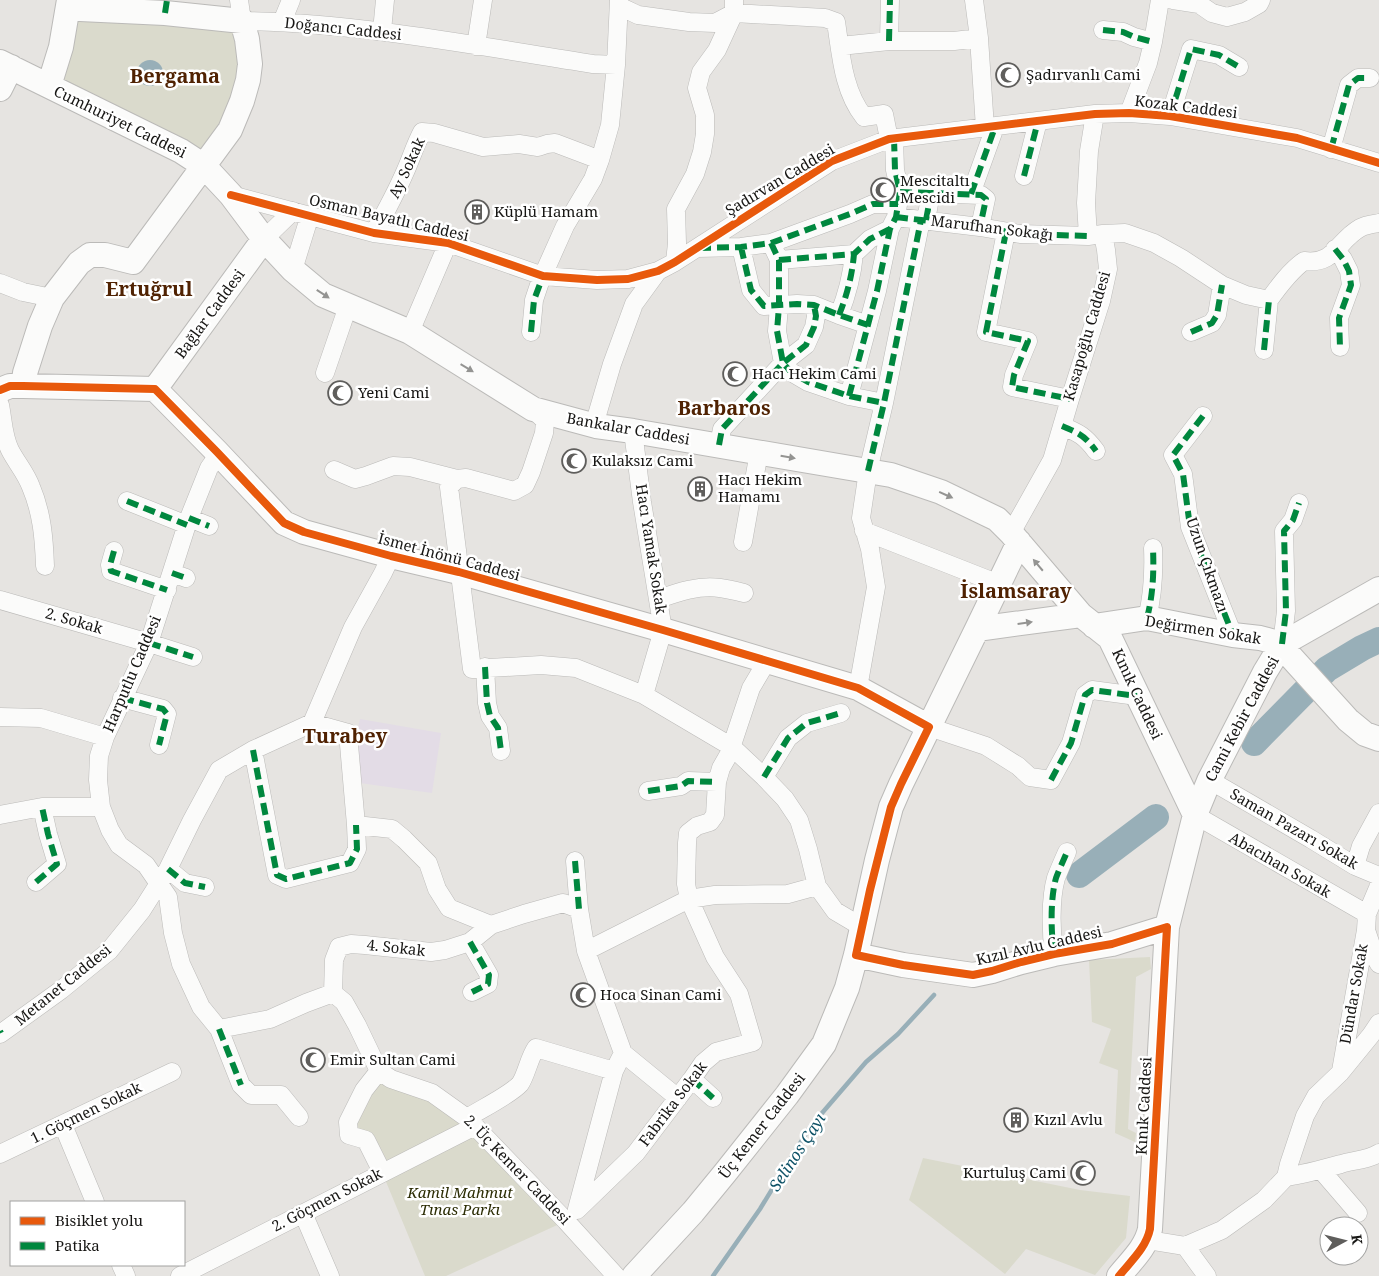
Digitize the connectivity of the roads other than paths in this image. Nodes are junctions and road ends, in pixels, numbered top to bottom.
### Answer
1 (291, 0) edge
2 (385, 0) edge
3 (483, 0) edge
4 (890, 0) edge
5 (974, 0) edge
6 (1160, 0) edge
7 (1173, 0) edge
8 (1261, 0) edge
9 (68, 3) edge
10 (619, 3) edge
11 (734, 6) edge
12 (166, 7) edge
13 (241, 10) edge
14 (282, 22) junction
15 (1103, 30) dead end
16 (382, 31) junction
17 (979, 38) junction
18 (889, 40) junction
19 (1153, 42) junction
20 (476, 46) junction
21 (840, 46) junction
22 (616, 65) junction
23 (1239, 67) dead end
24 (23, 74) edge
25 (1370, 78) dead end
26 (0, 89) edge
27 (1129, 113) junction
28 (1095, 114) junction
29 (1170, 116) junction
30 (1038, 121) junction
31 (990, 127) junction
32 (891, 139) junction
33 (1331, 149) junction
34 (600, 160) junction
35 (1379, 163) edge
36 (204, 166) junction
37 (1024, 176) dead end
38 (931, 193) junction
39 (971, 194) junction
40 (231, 195) junction
41 (896, 210) junction
42 (301, 213) junction
43 (924, 220) junction
44 (1379, 223) edge
45 (980, 227) junction
46 (1006, 232) junction
47 (374, 233) junction
48 (1095, 235) junction
49 (264, 238) junction
50 (448, 243) junction
51 (771, 243) junction
52 (741, 247) junction
53 (696, 248) junction
54 (1335, 249) junction
55 (854, 254) junction
56 (779, 260) junction
57 (675, 262) junction
58 (293, 270) junction
59 (658, 271) junction
60 (543, 276) junction
61 (0, 283) edge
62 (1222, 285) junction
63 (52, 298) junction
64 (1269, 300) junction
65 (814, 305) junction
66 (348, 306) junction
67 (780, 306) junction
68 (839, 315) junction
69 (868, 324) junction
70 (410, 332) junction
71 (532, 332) dead end
72 (1191, 332) dead end
73 (1340, 347) dead end
74 (1264, 350) dead end
75 (783, 363) junction
76 (325, 373) dead end
77 (11, 388) edge
78 (155, 390) junction
79 (849, 396) junction
80 (1070, 399) junction
81 (884, 402) junction
82 (0, 405) edge
83 (533, 409) junction
84 (1203, 416) dead end
85 (596, 426) junction
86 (1062, 426) junction
87 (634, 431) junction
88 (718, 445) junction
89 (1096, 451) dead end
90 (217, 452) junction
91 (759, 452) junction
92 (334, 470) dead end
93 (868, 471) junction
94 (457, 479) junction
95 (127, 501) dead end
96 (1299, 503) dead end
97 (188, 522) junction
98 (209, 526) dead end
99 (864, 531) junction
100 (1015, 537) junction
101 (743, 542) dead end
102 (1153, 548) dead end
103 (114, 552) dead end
104 (390, 556) junction
105 (45, 566) dead end
106 (460, 572) junction
107 (175, 580) junction
108 (999, 584) junction
109 (1379, 589) edge
110 (744, 593) dead end
111 (659, 599) junction
112 (0, 600) edge
113 (1147, 618) junction
114 (1087, 620) junction
115 (663, 630) junction
116 (977, 630) junction
117 (1232, 635) junction
118 (149, 643) junction
119 (1287, 651) junction
120 (193, 658) dead end
121 (767, 661) junction
122 (485, 668) junction
123 (858, 688) junction
124 (644, 695) junction
125 (1137, 696) junction
126 (122, 698) junction
127 (841, 713) dead end
128 (0, 717) edge
129 (312, 724) junction
130 (929, 727) junction
131 (105, 737) junction
132 (1379, 738) edge
133 (159, 745) dead end
134 (732, 747) junction
135 (253, 750) junction
136 (501, 751) dead end
137 (764, 777) junction
138 (1209, 781) junction
139 (717, 782) junction
140 (648, 791) dead end
141 (42, 807) junction
142 (101, 807) junction
143 (1379, 813) edge
144 (0, 815) edge
145 (1194, 815) junction
146 (356, 825) junction
147 (1067, 852) dead end
148 (575, 861) dead end
149 (1355, 866) junction
150 (1379, 876) edge
151 (163, 877) junction
152 (36, 882) dead end
153 (1379, 884) edge
154 (817, 886) junction
155 (205, 887) dead end
156 (689, 899) junction
157 (580, 909) junction
158 (1366, 922) junction
159 (491, 925) junction
160 (862, 927) junction
161 (1167, 927) junction
162 (470, 942) junction
163 (586, 952) junction
164 (1054, 954) junction
165 (856, 955) junction
166 (1379, 964) edge
167 (472, 992) dead end
168 (333, 993) junction
169 (1379, 1023) edge
170 (219, 1029) junction
171 (0, 1033) edge
172 (623, 1053) junction
173 (379, 1071) junction
174 (614, 1071) junction
175 (172, 1072) dead end
176 (1340, 1072) junction
177 (692, 1080) junction
178 (678, 1098) junction
179 (713, 1098) dead end
180 (299, 1117) dead end
181 (471, 1122) junction
182 (63, 1125) junction
183 (1379, 1153) edge
184 (0, 1154) edge
185 (1321, 1170) junction
186 (382, 1172) junction
187 (1286, 1177) junction
188 (95, 1201) edge
189 (303, 1213) junction
190 (1358, 1213) dead end
191 (572, 1215) junction
192 (1148, 1240) junction
193 (1186, 1246) junction
194 (1200, 1273) edge
195 (180, 1276) edge
196 (330, 1276) edge
197 (616, 1276) edge
198 (634, 1276) edge
199 (1119, 1276) edge

1 - 14 street
2 - 16 street
3 - 20 street
4 - 18 street
5 - 17 street
6 - 19 street
7 - 8 street
9 - 12 main road, Doğancı Caddesi
9 - 24 main road
10 - 11 street
10 - 22 street
11 - 21 street
11 - 57 street
12 - 13 main road, Doğancı Caddesi
13 - 14 street, Doğancı Caddesi
13 - 36 main road
14 - 16 street, Doğancı Caddesi
15 - 19 street
16 - 20 street, Doğancı Caddesi
17 - 18 street
17 - 31 street
18 - 21 street
19 - 27 street
20 - 22 street, Doğancı Caddesi
21 - 32 street
22 - 34 street
23 - 29 street
24 - 26 main road
24 - 36 main road, Cumhuriyet Caddesi
25 - 33 street
27 - 28 street, Kozak Caddesi
27 - 29 street, Kozak Caddesi
28 - 30 street, Kozak Caddesi
28 - 48 street, Kasapoğlu Caddesi
29 - 33 street, Kozak Caddesi
30 - 31 street, Kozak Caddesi
30 - 37 street
31 - 32 street, Şadırvan Caddesi
31 - 39 street
32 - 41 street
32 - 53 street, Şadırvan Caddesi
33 - 35 street, Kozak Caddesi
34 - 47 street, Ay Sokak
34 - 60 street
36 - 40 main road, Cumhuriyet Caddesi
36 - 63 main road
38 - 39 street
38 - 41 street
38 - 43 street
39 - 45 street
40 - 42 street, Osman Bayatlı Caddesi
40 - 49 main road, Bankalar Caddesi
41 - 43 street, Marufhan Sokağı
41 - 51 street
41 - 55 street
41 - 69 street
42 - 47 street, Osman Bayatlı Caddesi
42 - 49 street
42 - 58 street
43 - 45 street, Marufhan Sokağı
43 - 81 street
44 - 54 street
45 - 46 street, Marufhan Sokağı
46 - 48 street, Marufhan Sokağı
46 - 80 street
47 - 50 street, Osman Bayatlı Caddesi
48 - 62 street, Marufhan Sokağı
48 - 80 street, Kasapoğlu Caddesi
49 - 58 main road, Bankalar Caddesi
49 - 78 main road, Bağlar Caddesi
50 - 60 street, Osman Bayatlı Caddesi
50 - 70 street
51 - 52 street
51 - 56 street
52 - 53 street
52 - 67 street
53 - 57 street, Şadırvan Caddesi
54 - 64 street
54 - 73 street
55 - 56 street
55 - 68 street
56 - 67 street
57 - 59 street, Şadırvan Caddesi
58 -> 66 main road, Bankalar Caddesi
59 - 60 street, Osman Bayatlı Caddesi
59 - 85 street
60 - 71 street
61 - 63 street
62 - 64 street, Marufhan Sokağı
62 - 72 street
63 - 77 main road
64 - 74 street
65 - 67 street
65 - 68 street
65 - 75 street
66 - 70 main road, Bankalar Caddesi
66 - 76 street
67 - 75 street
68 - 69 street
69 - 79 street
70 -> 83 main road, Bankalar Caddesi
75 - 79 street
75 - 88 street
77 - 78 main road
78 - 90 main road, İsmet İnönü Caddesi
79 - 81 street
80 - 86 street, Kasapoğlu Caddesi
81 - 93 street
82 - 105 street
83 - 85 main road, Bankalar Caddesi
83 - 94 street
84 - 117 street, Uzun Çıkmazı
85 - 87 main road, Bankalar Caddesi
86 - 89 street
86 - 100 street, Kasapoğlu Caddesi
87 - 88 main road, Bankalar Caddesi
87 - 111 street, Hacı Yamak Sokak
88 - 91 main road, Bankalar Caddesi
90 - 97 street, Harputlu Caddesi
90 - 104 main road, İsmet İnönü Caddesi
91 -> 93 main road, Bankalar Caddesi
91 - 101 street
92 - 94 street
93 - 99 street
93 -> 100 main road, Bankalar Caddesi
94 - 106 street
95 - 97 street
96 - 119 street
97 - 98 street
97 - 107 street, Harputlu Caddesi
99 - 108 street
99 - 123 street
100 - 108 main road, Üç Kemer Caddesi
114 -> 100 main road, Kınık Caddesi
102 - 113 street
103 - 107 street
104 - 106 main road, İsmet İnönü Caddesi
104 - 129 street
106 - 115 main road, İsmet İnönü Caddesi
106 - 122 street
107 - 118 street, Harputlu Caddesi
108 - 116 main road, Üç Kemer Caddesi
109 - 119 main road, Cami Kebir Caddesi
110 - 111 street
111 - 115 street, Hacı Yamak Sokak
112 - 118 street, 2. Sokak
113 - 114 main road, Değirmen Sokak
113 - 117 main road, Değirmen Sokak
116 -> 114 main road
114 - 125 main road, Kınık Caddesi
115 - 121 main road, İsmet İnönü Caddesi
115 - 124 street, Hacı Yamak Sokak
116 - 130 main road, Üç Kemer Caddesi
117 - 119 main road, Değirmen Sokak
118 - 120 street, 2. Sokak
118 - 126 street, Harputlu Caddesi
119 - 132 main road
119 - 138 main road, Cami Kebir Caddesi
121 - 123 main road, İsmet İnönü Caddesi
121 - 134 street
122 - 124 street
122 - 136 street
123 - 130 main road, İsmet İnönü Caddesi
124 - 134 street
125 - 130 street
125 - 145 main road, Kınık Caddesi
126 - 131 street, Harputlu Caddesi
126 - 133 street
127 - 137 street
128 - 131 street
129 - 135 street, Metanet Caddesi
129 - 146 street
130 - 160 main road, Üç Kemer Caddesi
131 - 142 street, Harputlu Caddesi
134 - 137 street
134 - 139 street
135 - 146 street
135 - 151 street, Metanet Caddesi
137 - 154 street
138 - 145 main road, Cami Kebir Caddesi
138 - 149 street, Saman Pazarı Sokak
139 - 140 street
139 - 156 street
141 - 142 street
141 - 144 street
141 - 152 street
142 - 151 street, Harputlu Caddesi
143 - 149 street
145 - 158 street, Abacıhan Sokak
145 - 161 main road, Kınık Caddesi
146 - 159 street
147 - 164 street
148 - 157 street
149 - 150 street, Saman Pazarı Sokak
151 - 155 street
151 - 170 street
151 - 171 street, Metanet Caddesi
153 - 158 street
154 - 156 street
154 - 160 street
156 - 163 street
156 - 177 street, Fabrika Sokak
157 - 159 street, 4. Sokak
157 - 163 street
158 - 166 street
158 - 176 street, Dündar Sokak
159 - 162 street, 4. Sokak
160 - 165 main road, Üç Kemer Caddesi
161 - 164 main road, Kızıl Avlu Caddesi
161 - 192 main road, Kınık Caddesi
162 - 167 street
162 - 168 street, 4. Sokak
163 - 172 street
164 - 165 main road, Kızıl Avlu Caddesi
165 - 198 main road, Üç Kemer Caddesi
168 - 170 street
168 - 173 street
169 - 176 street
170 - 180 street
172 - 174 street
172 - 178 street
173 - 181 street, 2. Üç Kemer Caddesi
173 - 186 street
174 - 181 street, 2. Göçmen Sokak
174 - 191 street
175 - 182 street, 1. Göçmen Sokak
176 - 187 street
177 - 178 street, Fabrika Sokak
177 - 179 street
178 - 191 street, Fabrika Sokak
181 - 186 street, 2. Göçmen Sokak
181 - 191 street, 2. Üç Kemer Caddesi
182 - 184 street, 1. Göçmen Sokak
182 - 188 street
183 - 185 street
185 - 187 street
185 - 190 street
186 - 189 street, 2. Göçmen Sokak
187 - 193 street
189 - 195 street, 2. Göçmen Sokak
189 - 196 street
191 - 197 street, 2. Üç Kemer Caddesi
192 - 193 street
192 - 199 main road
193 - 194 street

